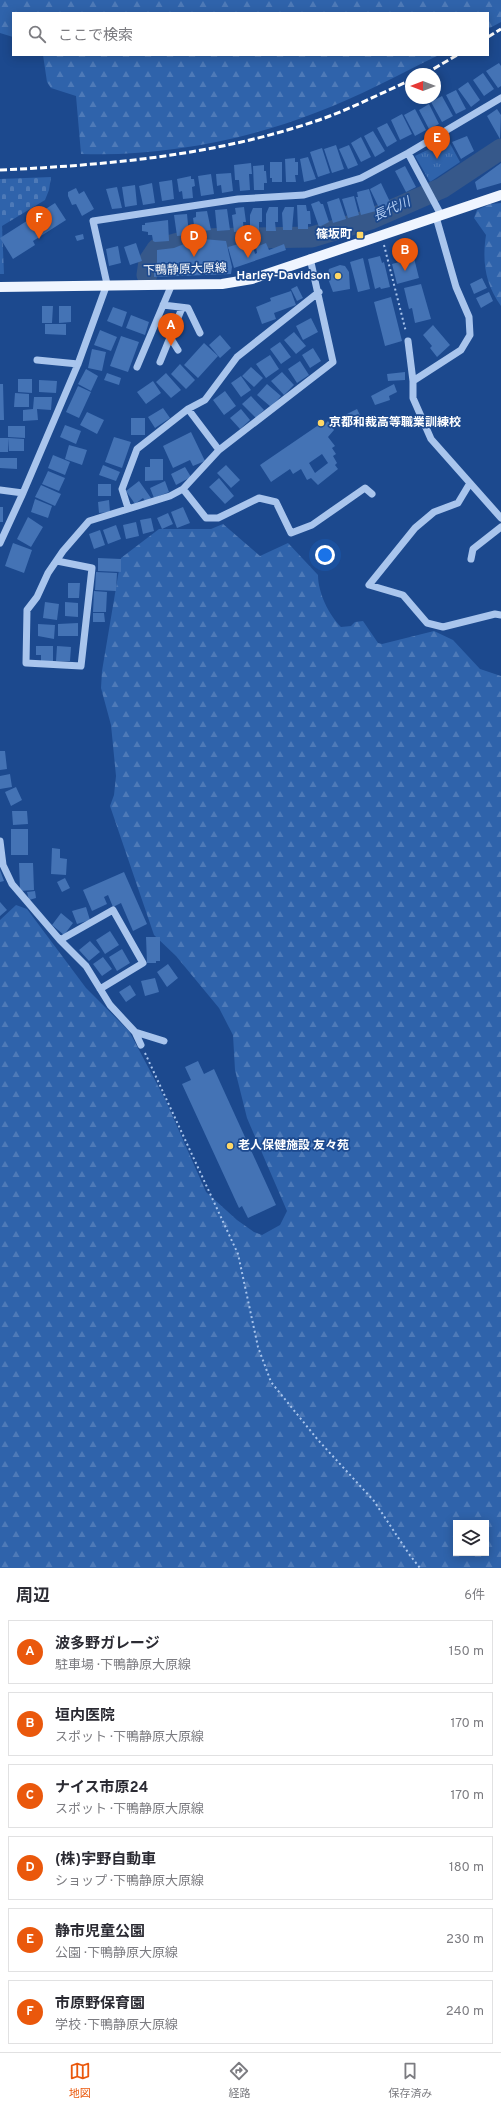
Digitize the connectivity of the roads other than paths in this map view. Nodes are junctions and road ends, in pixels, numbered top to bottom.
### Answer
1 (501, 98) edge
2 (408, 153) junction
3 (501, 195) edge
4 (438, 216) junction
5 (310, 258) junction
6 (107, 284) junction
7 (172, 284) junction
8 (0, 287) edge
9 (319, 292) junction
10 (163, 305) junction
11 (182, 308) junction
12 (200, 333) dead end
13 (170, 337) junction
14 (408, 341) road end
15 (178, 350) dead end
16 (37, 360) dead end
17 (160, 362) dead end
18 (78, 364) junction
19 (137, 367) dead end
20 (413, 381) junction
21 (188, 409) junction
22 (219, 450) junction
23 (470, 483) junction
24 (183, 489) junction
25 (0, 490) edge
26 (23, 493) junction
27 (372, 494) dead end
28 (128, 508) junction
29 (501, 518) edge
30 (501, 527) edge
31 (0, 543) edge
32 (471, 559) dead end
33 (57, 561) junction
34 (501, 615) edge
35 (0, 841) edge
36 (60, 940) junction
37 (100, 989) junction
38 (135, 1032) junction
39 (164, 1041) dead end
40 (141, 1045) road end

1 - 2 street
2 - 4 street
2 - 6 street
3 - 4 main road, 下鴨静原大原線
4 - 5 main road, 下鴨静原大原線
4 - 20 street
5 - 7 main road, 下鴨静原大原線
5 - 9 street
6 - 7 main road, 下鴨静原大原線
6 - 8 main road, 下鴨静原大原線
6 - 18 street
7 - 10 street
9 - 21 street
9 - 22 street
10 - 11 street
10 - 19 street
11 - 12 street
11 - 13 street
13 - 15 street
13 - 17 street
14 - 20 street
16 - 18 street
18 - 26 street
20 - 23 street
21 - 22 street
21 - 28 street
22 - 24 street
23 - 29 street
23 - 34 street
24 - 27 street
24 - 28 street
25 - 26 street
26 - 31 street
28 - 33 street
30 - 32 street
33 - 33 street
35 - 36 street
36 - 37 street
36 - 37 street
37 - 38 street
38 - 39 street
38 - 40 street

